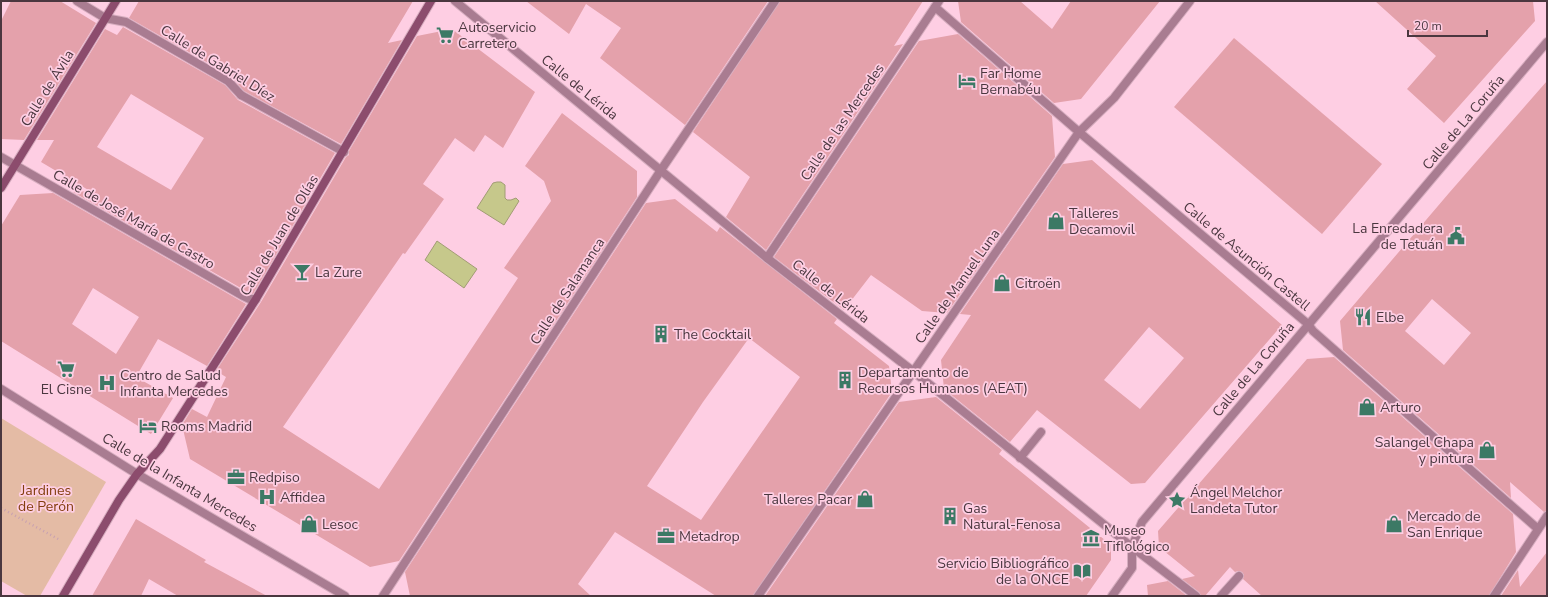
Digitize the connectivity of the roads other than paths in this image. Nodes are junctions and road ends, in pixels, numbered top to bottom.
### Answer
1 (77, 1) edge
2 (116, 1) edge
3 (431, 1) edge
4 (455, 1) edge
5 (775, 1) edge
6 (1190, 1) edge
7 (937, 4) edge
8 (105, 18) junction
9 (1547, 42) edge
10 (1079, 132) junction
11 (344, 152) junction
12 (1, 157) edge
13 (15, 165) junction
14 (661, 170) junction
15 (1, 188) edge
16 (768, 258) junction
17 (256, 299) junction
18 (1308, 324) junction
19 (914, 372) junction
20 (1, 389) edge
21 (1041, 432) dead end
22 (1020, 458) junction
23 (137, 474) junction
24 (1547, 516) edge
25 (1538, 529) junction
26 (1132, 547) junction
27 (1239, 576) dead end
28 (63, 596) edge
29 (346, 596) edge
30 (383, 596) edge
31 (758, 596) edge
32 (1112, 596) edge
33 (1196, 596) edge
34 (1220, 596) edge
35 (1494, 596) edge

1 - 8 street, Calle de Gabriel Díez
2 - 8 main road, Calle de Ávila
3 - 11 main road, Calle de Juan de Olías
4 - 14 street, Calle de Lérida
5 - 14 street, Calle de Salamanca
6 - 10 street, Calle de Manuel Luna
7 - 10 street, Calle de Asunción Castell
7 - 16 street, Calle de las Mercedes
8 - 11 street, Calle de Gabriel Díez
8 - 13 main road, Calle de Ávila
9 - 18 street, Calle de La Coruña
10 - 18 street, Calle de Asunción Castell
10 - 19 street, Calle de Manuel Luna
11 - 17 main road, Calle de Juan de Olías
12 - 13 street, Calle de José María de Castro
13 - 15 main road, Calle de Ávila
13 - 17 street, Calle de José María de Castro
14 - 16 street, Calle de Lérida
14 - 30 street, Calle de Salamanca
16 - 19 street, Calle de Lérida
17 - 23 main road, Calle de Juan de Olías
18 - 25 street, Calle de Asunción Castell
18 - 26 street, Calle de La Coruña
19 - 22 street, Calle de Lérida
19 - 31 street, Calle de Manuel Luna
20 - 23 street, Calle de la Infanta Mercedes
21 - 22 street
22 - 26 street, Calle de Lérida
23 - 28 main road, Calle de Juan de Olías
23 - 29 street, Calle de la Infanta Mercedes
24 - 25 street
25 - 35 street
26 - 32 street, Calle de La Coruña
26 - 33 street, Calle de Lérida
27 - 34 street

